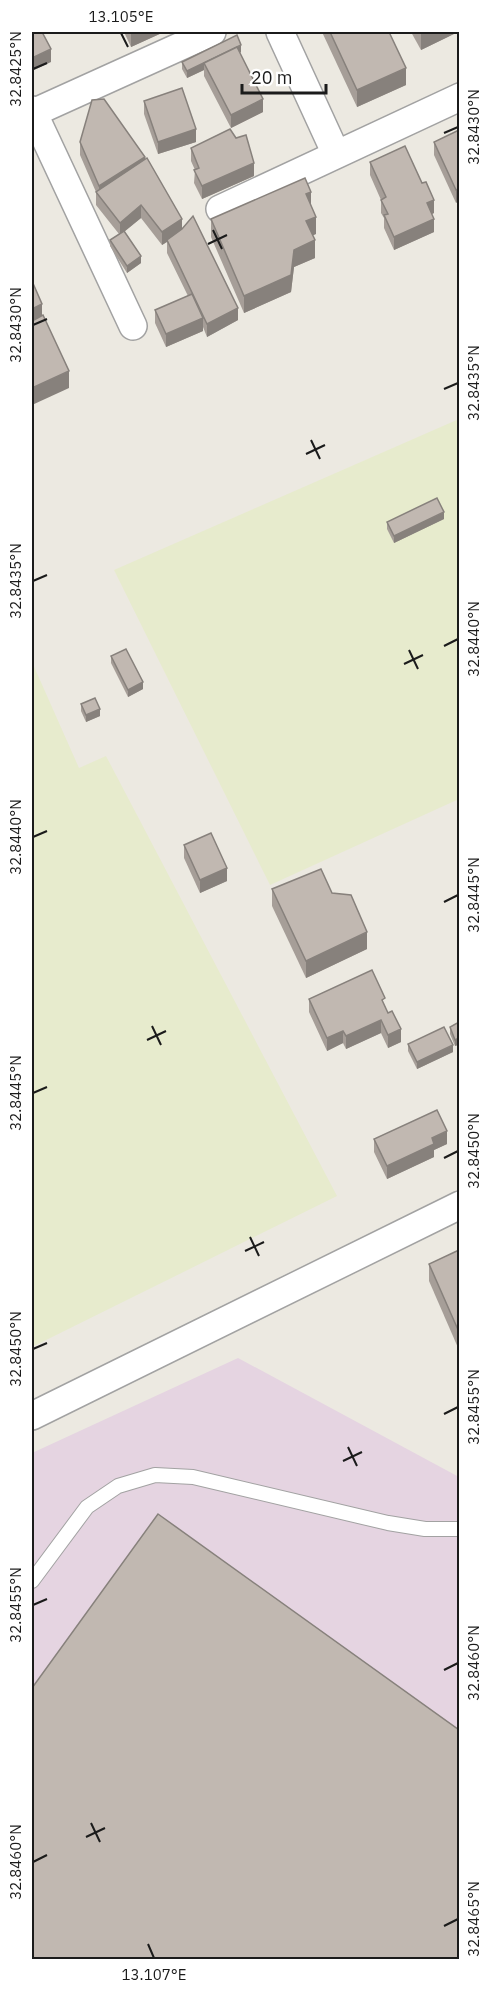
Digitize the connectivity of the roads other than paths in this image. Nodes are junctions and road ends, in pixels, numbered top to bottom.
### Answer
1 (212, 32) edge
2 (280, 32) edge
3 (459, 97) edge
4 (32, 112) edge
5 (336, 154) junction
6 (220, 209) dead end
7 (133, 326) dead end
8 (459, 1205) edge
9 (32, 1416) edge
10 (459, 1529) edge
11 (32, 1581) edge

1 - 4 street
2 - 5 street
3 - 5 street
4 - 7 street
5 - 6 street
8 - 9 street
10 - 11 lane

